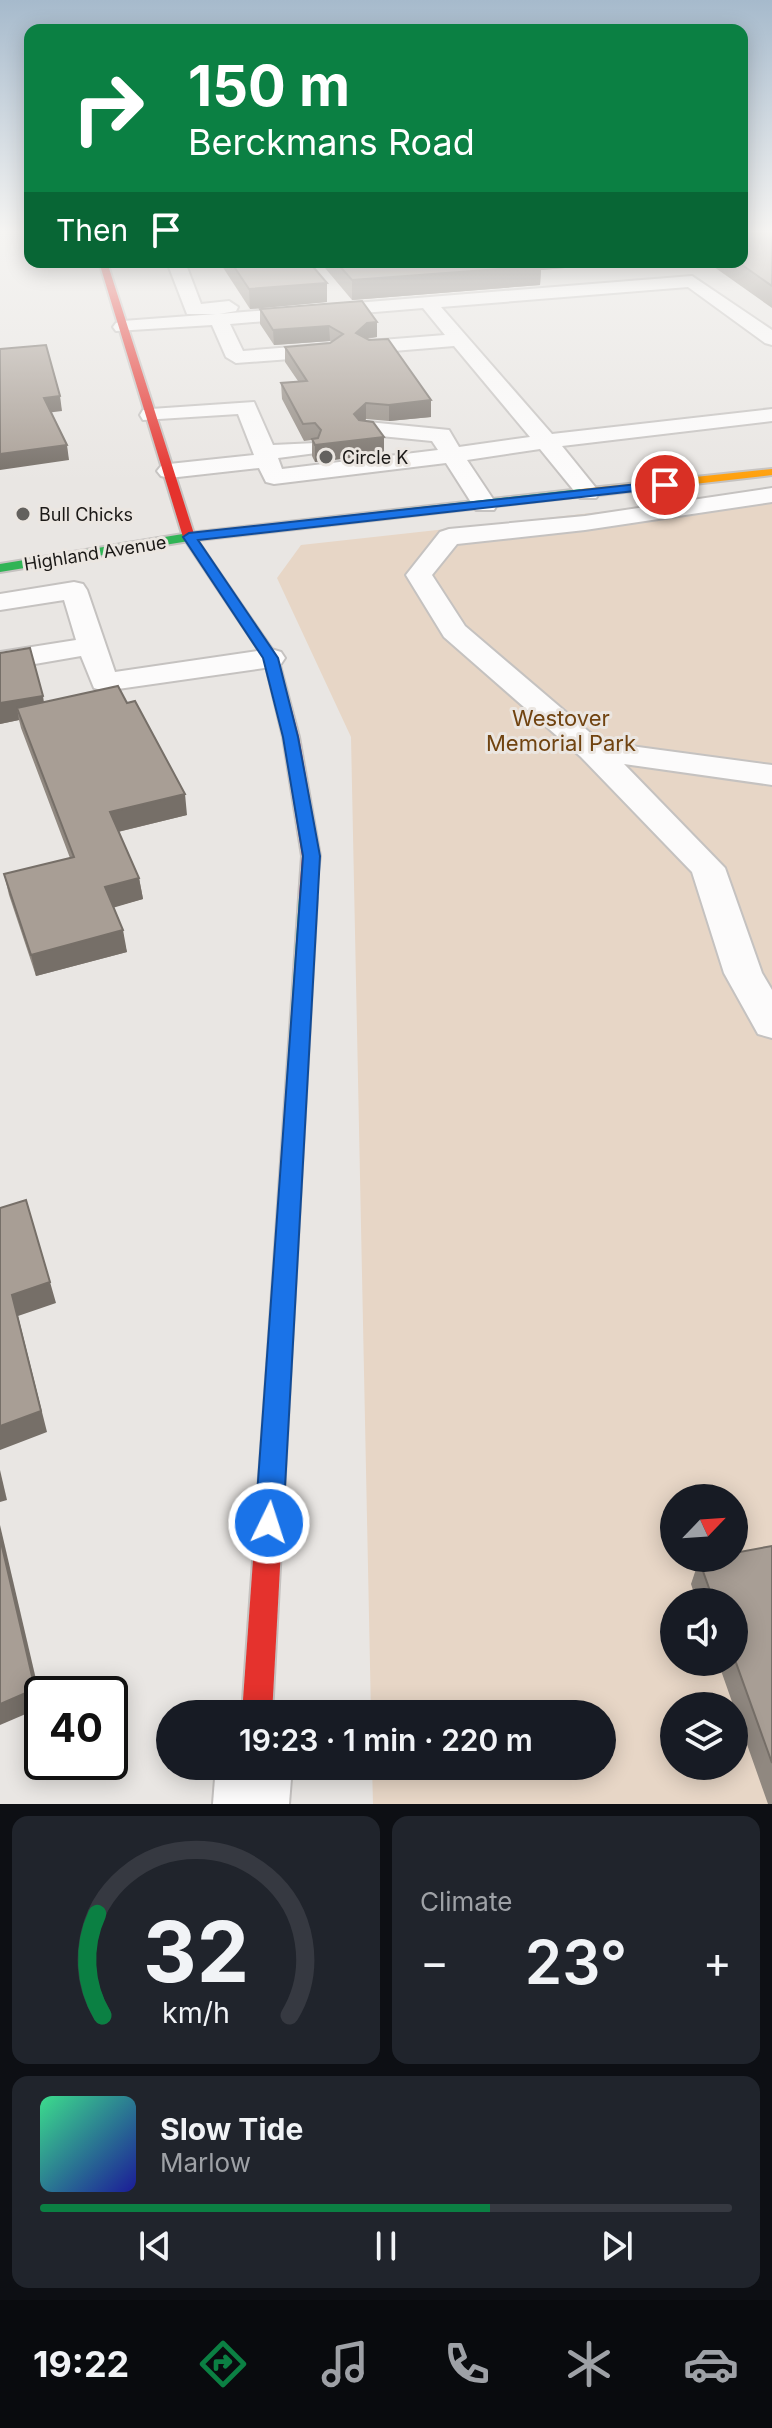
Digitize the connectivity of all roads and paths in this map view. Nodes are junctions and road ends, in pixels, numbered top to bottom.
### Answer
1 (119, 313) edge
2 (251, 313) edge
3 (437, 313) edge
4 (736, 313) edge
5 (218, 319) junction
6 (123, 327) junction
7 (772, 339) edge
8 (460, 340) junction
9 (369, 347) edge
10 (330, 350) edge
11 (151, 415) junction
12 (772, 415) edge
13 (372, 436) edge
14 (546, 441) junction
15 (304, 442) edge
16 (446, 444) junction
17 (266, 456) junction
18 (169, 471) junction
19 (772, 472) edge
20 (588, 493) junction
21 (772, 495) edge
22 (485, 505) junction
23 (189, 537) junction
24 (0, 568) edge
25 (2, 606) edge
26 (91, 646) junction
27 (9, 654) edge
28 (271, 658) junction
29 (592, 750) junction
30 (772, 775) edge
31 (772, 1024) edge
32 (258, 1700) edge
33 (253, 1780) edge
34 (251, 1804) edge

1 - 6 street
2 - 5 lane
3 - 8 lane
4 - 7 lane
5 - 6 lane
5 - 10 lane
6 - 11 street
8 - 9 lane
8 - 14 lane
11 - 17 lane
11 - 18 street
12 - 14 lane
13 - 16 lane
14 - 16 lane
14 - 20 lane
15 - 17 lane
16 - 17 lane
16 - 22 lane
17 - 18 lane
18 - 23 street
19 - 20 street, Highland Avenue
20 - 22 street, Highland Avenue
21 - 29 lane
22 - 23 street, Highland Avenue
23 - 24 street, Highland Avenue
23 - 28 street
25 - 26 lane
26 - 27 lane
26 - 28 lane
28 - 32 street
29 - 30 lane
29 - 31 lane
33 - 34 street

